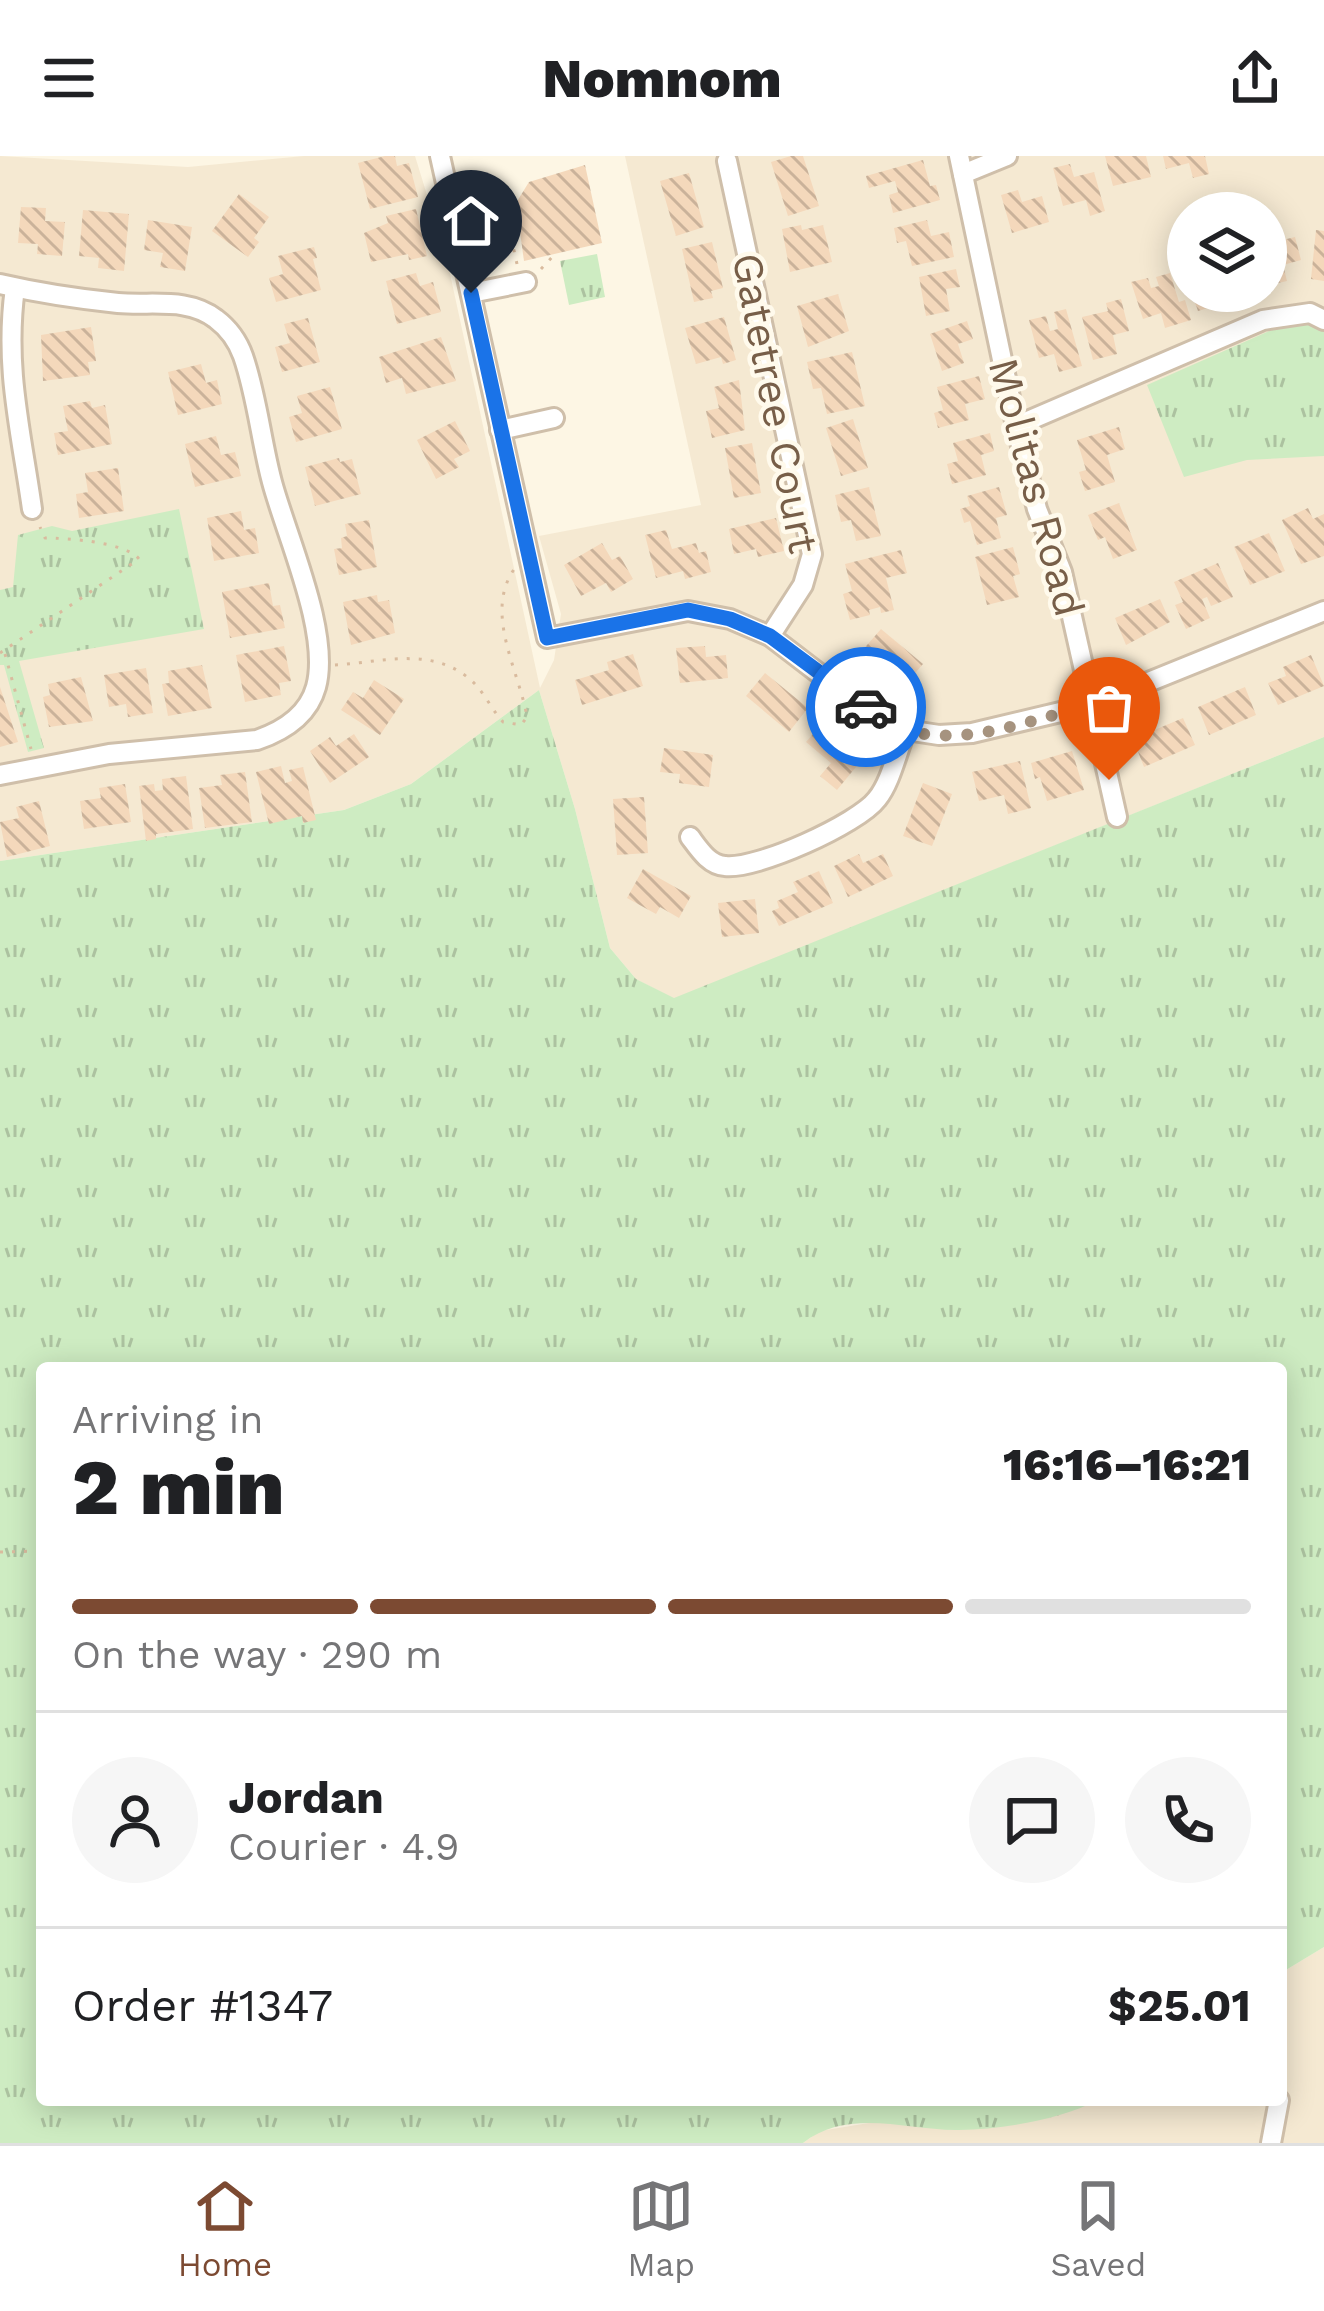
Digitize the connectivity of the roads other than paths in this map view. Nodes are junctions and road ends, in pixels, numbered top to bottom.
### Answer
1 (440, 156) edge
2 (1007, 156) edge
3 (727, 161) dead end
4 (961, 165) edge
5 (523, 282) road end
6 (8, 286) edge
7 (471, 293) junction
8 (1324, 320) edge
9 (554, 418) dead end
10 (1016, 425) junction
11 (500, 430) junction
12 (32, 509) road end
13 (1324, 610) edge
14 (770, 636) junction
15 (1094, 704) junction
16 (905, 730) junction
17 (0, 776) edge
18 (1117, 818) dead end
19 (690, 838) dead end
20 (1278, 2106) edge
21 (1271, 2143) edge

1 - 7 street
2 - 4 street
3 - 14 street, Gatetree Court
4 - 10 street, Molitas Road
5 - 7 street
6 - 12 street
6 - 17 street
7 - 11 street
8 - 10 street
9 - 11 street
10 - 15 street, Molitas Road
11 - 14 street
13 - 15 street
14 - 16 street
15 - 16 street
15 - 18 street, Molitas Road
16 - 19 street
20 - 21 street

